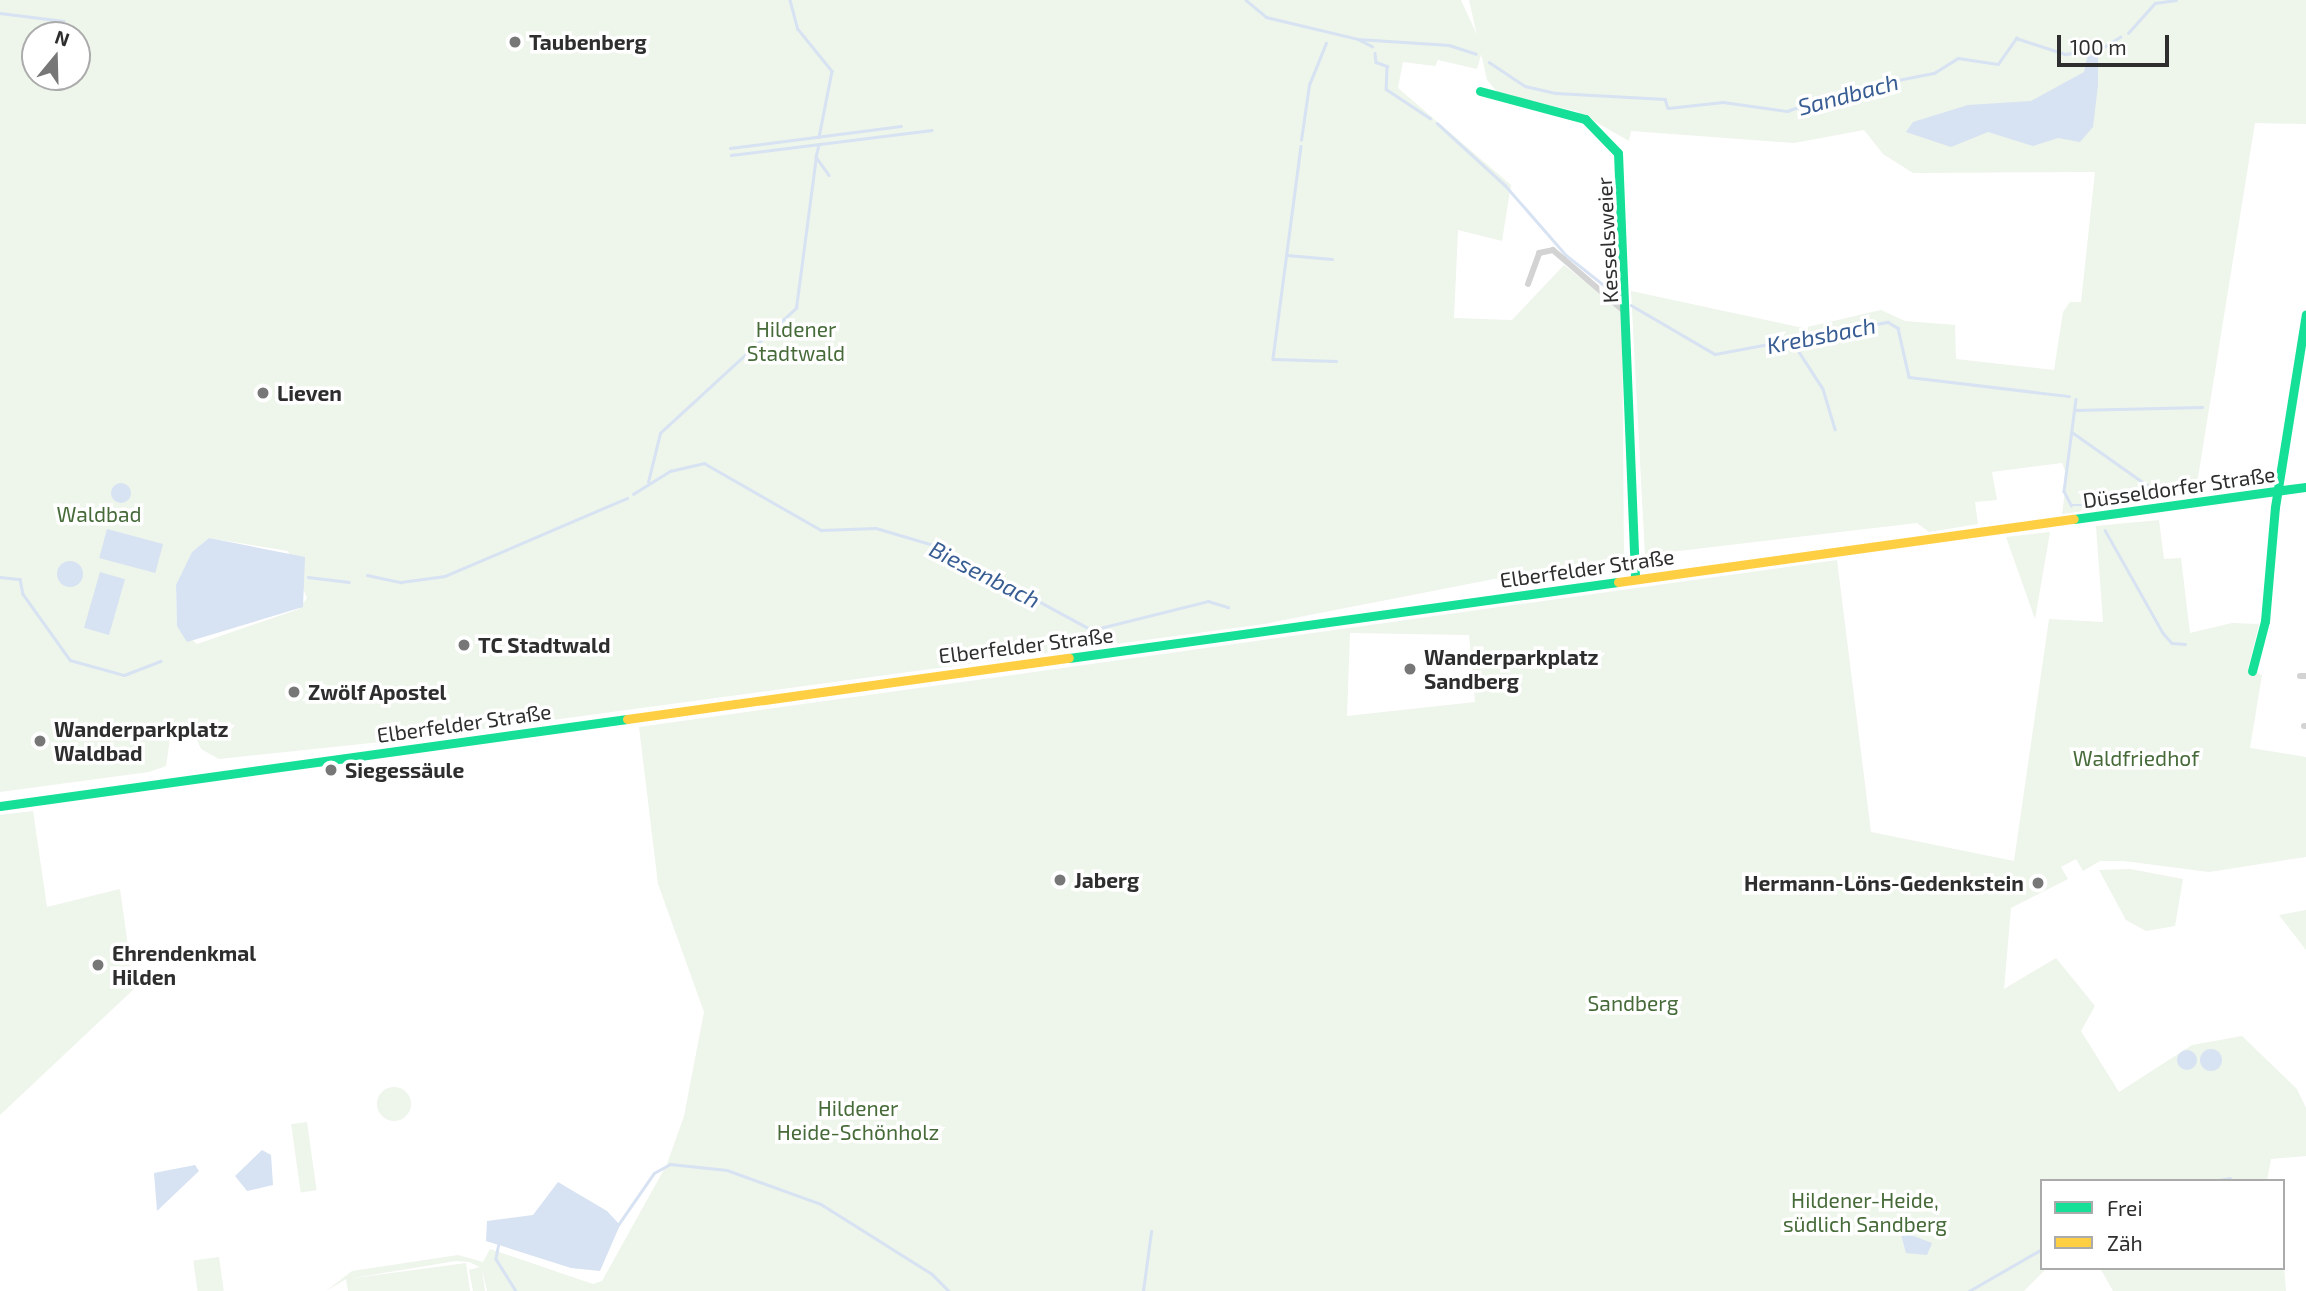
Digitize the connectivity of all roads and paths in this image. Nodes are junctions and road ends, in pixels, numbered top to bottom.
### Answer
1 (1480, 91) dead end
2 (1528, 284) dead end
3 (1628, 314) junction
4 (2306, 314) edge
5 (2306, 487) edge
6 (2280, 491) junction
7 (2056, 521) joint
8 (1635, 579) junction
9 (2252, 671) dead end
10 (0, 806) edge

1 - 3 main road, Kesselsweier
2 - 3 street, Kesselsweier
3 - 8 main road, Kesselsweier
4 - 6 main road
5 - 6 main road, Düsseldorfer Straße
6 - 7 main road, Düsseldorfer Straße
6 - 9 main road
7 - 8 main road, Elberfelder Straße
8 - 10 main road, Elberfelder Straße

